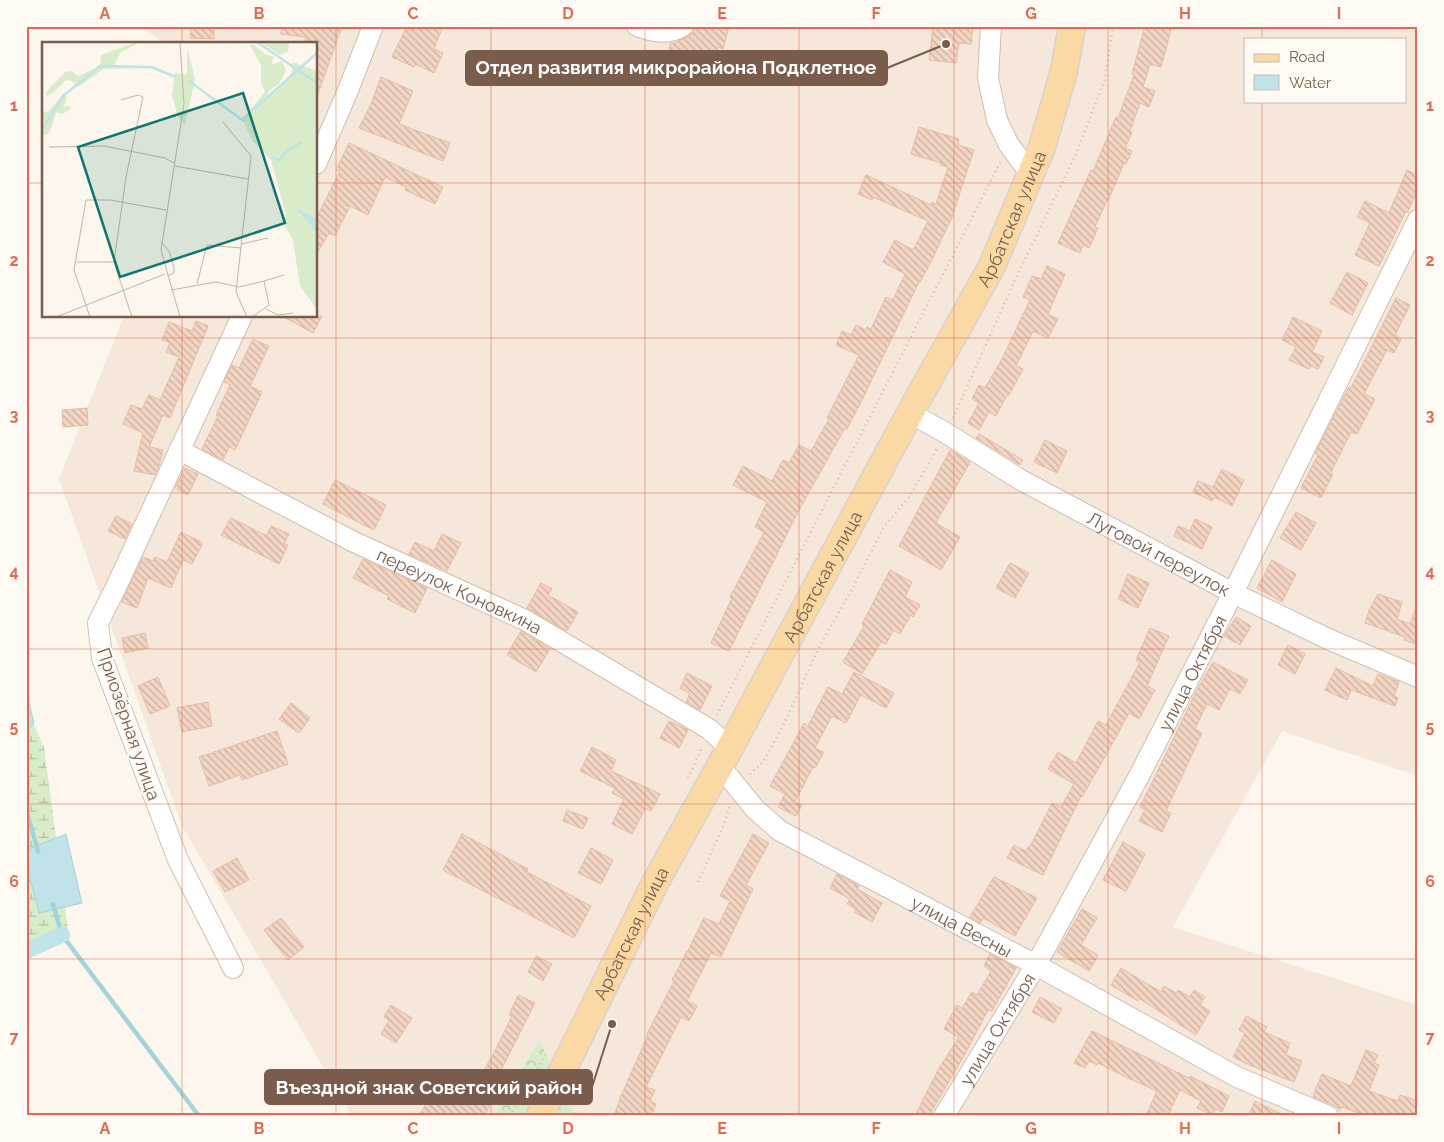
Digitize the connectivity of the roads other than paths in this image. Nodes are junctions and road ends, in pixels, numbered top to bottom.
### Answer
1 (374, 26) edge
2 (637, 26) edge
3 (683, 26) edge
4 (991, 26) edge
5 (1072, 26) edge
6 (318, 159) edge
7 (1031, 174) junction
8 (1418, 220) edge
9 (241, 318) edge
10 (910, 412) junction
11 (179, 450) junction
12 (1233, 592) junction
13 (1418, 677) edge
14 (725, 756) junction
15 (1036, 964) junction
16 (233, 968) dead end
17 (540, 1116) edge
18 (944, 1116) edge
19 (1328, 1116) edge

1 - 6 street
2 - 3 street
4 - 7 street
5 - 7 main road, Арбатская улица
7 - 10 main road, Арбатская улица
8 - 12 street, улица Октября
9 - 11 street, Приозёрная улица
10 - 12 street, Луговой переулок
10 - 14 main road, Арбатская улица
11 - 14 street, переулок Коновкина
11 - 16 street, Приозёрная улица
12 - 13 street, Луговой переулок
12 - 15 street, улица Октября
14 - 15 street, улица Весны
14 - 17 main road, Арбатская улица
15 - 18 street, улица Октября
15 - 19 street, улица Весны

